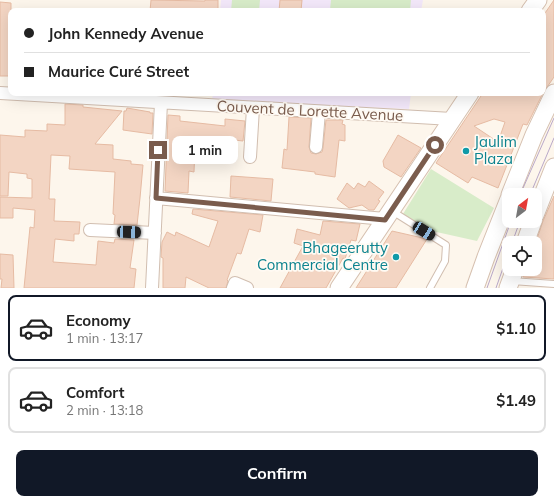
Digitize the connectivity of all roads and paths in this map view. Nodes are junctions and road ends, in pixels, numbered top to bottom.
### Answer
1 (554, 93) edge
2 (83, 96) edge
3 (468, 96) edge
4 (144, 97) edge
5 (161, 103) junction
6 (253, 108) junction
7 (319, 112) junction
8 (452, 119) junction
9 (316, 147) dead end
10 (250, 157) dead end
11 (554, 167) edge
12 (513, 188) edge
13 (542, 197) edge
14 (156, 198) junction
15 (388, 215) junction
16 (502, 216) edge
17 (90, 230) dead end
18 (155, 233) junction
19 (511, 279) edge
20 (554, 284) edge
21 (152, 288) edge
22 (234, 288) edge
23 (247, 288) edge
24 (339, 288) edge
25 (430, 288) edge
26 (475, 288) edge

1 - 12 street
2 - 4 street, Couvent de Lorette Avenue
3 - 8 street
4 - 5 street, Couvent de Lorette Avenue
5 - 6 street, Couvent de Lorette Avenue
5 - 14 street
6 - 7 street, Couvent de Lorette Avenue
6 - 10 street
7 - 8 street, Couvent de Lorette Avenue
7 - 9 street
8 - 15 street
11 - 13 street
14 - 15 street
14 - 18 street
15 - 24 street
15 - 25 lane
16 - 26 street
17 - 18 street
18 - 21 street
19 - 20 lane
22 - 23 street

